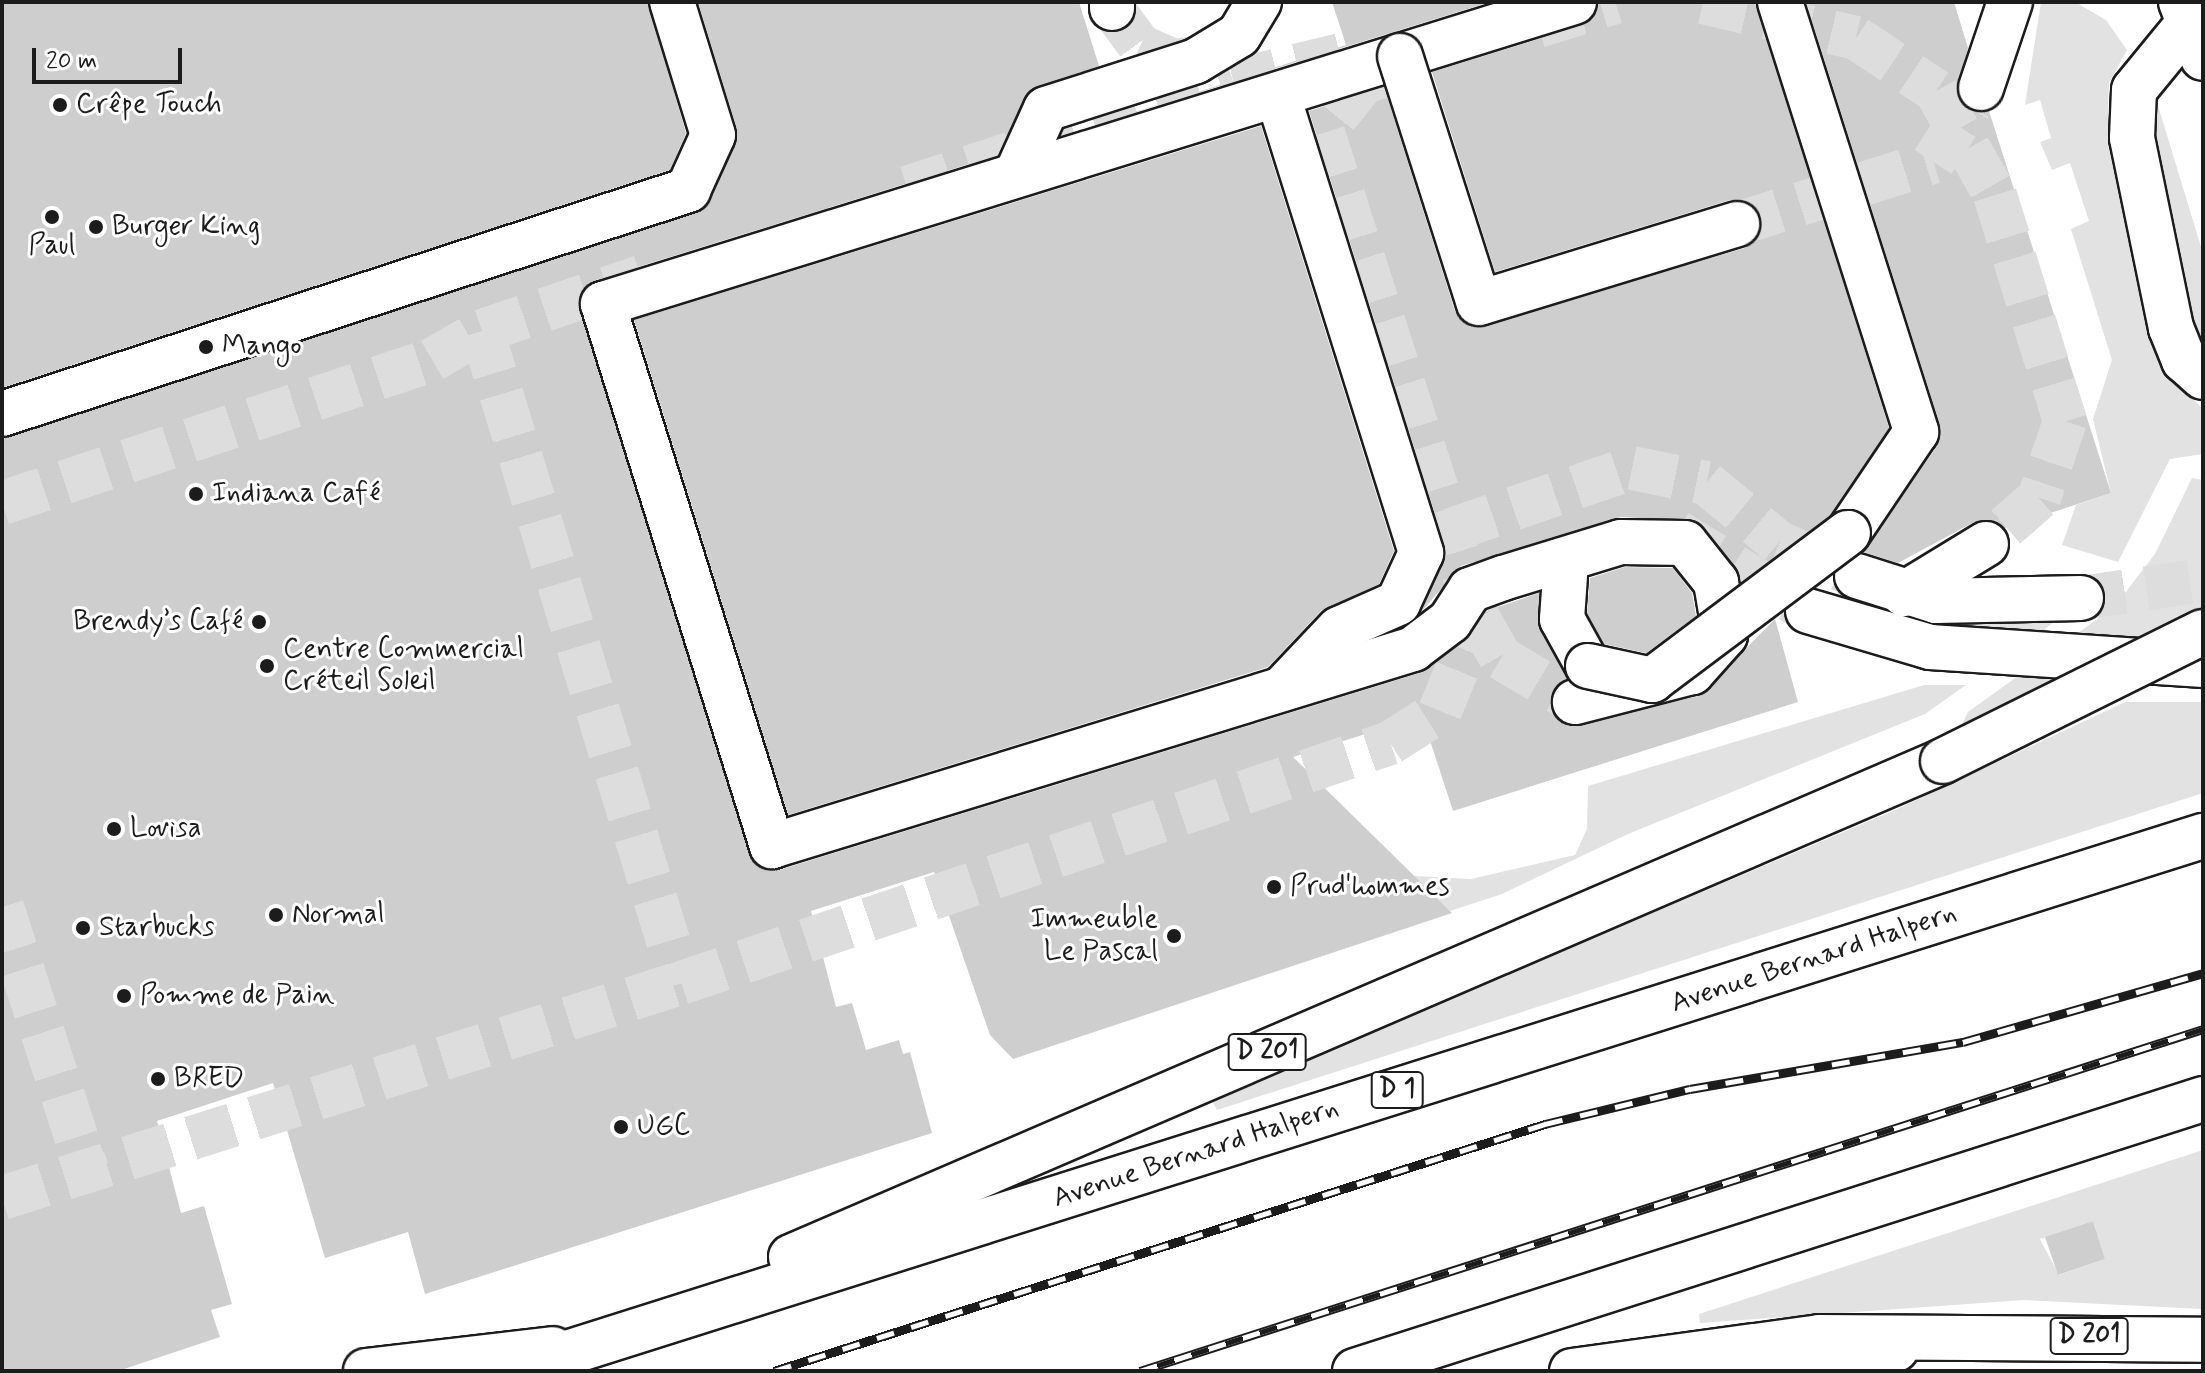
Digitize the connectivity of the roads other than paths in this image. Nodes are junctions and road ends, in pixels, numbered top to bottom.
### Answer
1 (672, 2) edge
2 (1259, 2) edge
3 (1574, 2) tunnel mouth
4 (1780, 2) edge
5 (2010, 2) edge
6 (2191, 28) edge
7 (1400, 56) junction
8 (1981, 88) tunnel mouth
9 (1278, 96) junction
10 (1016, 175) junction
11 (1737, 224) tunnel mouth
12 (2203, 377) edge
13 (2, 414) edge
14 (1986, 544) tunnel mouth
15 (1565, 576) dead end
16 (1857, 576) tunnel mouth
17 (1904, 594) junction
18 (2081, 598) tunnel mouth
19 (1808, 611) tunnel mouth
20 (2203, 632) edge
21 (2203, 665) edge
22 (1582, 684) junction
23 (1283, 689) junction
24 (2203, 836) edge
25 (2203, 1099) edge
26 (1974, 1335) junction
27 (2203, 1340) edge
28 (591, 1345) junction
29 (366, 1371) edge
30 (510, 1371) edge
31 (1355, 1371) edge
32 (1572, 1371) edge
33 (1768, 1371) edge

1 - 13 main road
2 - 10 main road
3 - 7 main road
4 - 22 main road, bridge
5 - 8 main road
6 - 12 main road
7 - 9 main road
7 - 11 main road, bridge
9 - 10 main road
9 - 23 main road
10 - 23 main road
14 - 17 main road
15 - 22 main road
16 - 17 main road
17 - 18 main road
19 - 21 main road
20 - 28 main road, D 201, bridge
22 - 23 main road
24 - 28 main road, Avenue Bernard Halpern / D 1
25 - 31 main road
26 - 27 main road, D 201
26 - 32 main road, D 201
26 - 33 main road
28 - 29 main road
28 - 30 main road, Avenue Bernard Halpern / D 1

